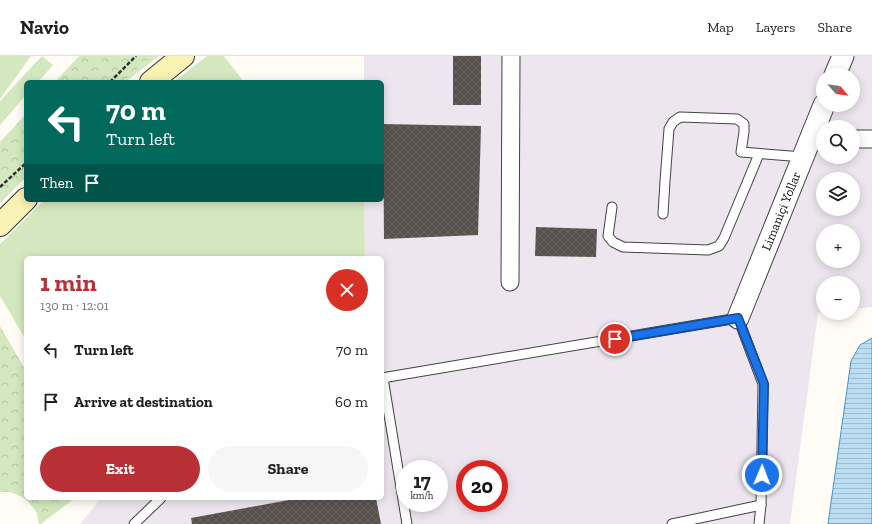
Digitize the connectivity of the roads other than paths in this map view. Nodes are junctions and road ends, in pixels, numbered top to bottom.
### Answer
1 (183, 56) edge
2 (511, 56) edge
3 (843, 56) edge
4 (839, 68) edge
5 (153, 80) edge
6 (822, 112) edge
7 (872, 138) edge
8 (860, 139) edge
9 (812, 145) edge
10 (759, 154) junction
11 (24, 201) edge
12 (612, 207) dead end
13 (664, 214) dead end
14 (0, 225) edge
15 (510, 282) dead end
16 (738, 318) junction
17 (384, 378) edge
18 (384, 390) edge
19 (159, 500) edge
20 (761, 505) junction
21 (134, 524) edge
22 (407, 524) edge
23 (672, 524) edge
24 (759, 524) edge

1 - 5 main road
2 - 15 street
3 - 4 street
6 - 9 street, Limaniçi Yollar
7 - 8 street
9 - 10 lane
9 - 16 street, Limaniçi Yollar
10 - 12 lane
10 - 13 lane
11 - 14 main road
16 - 17 lane
16 - 20 lane
18 - 22 lane
19 - 21 lane
20 - 23 lane
20 - 24 lane

